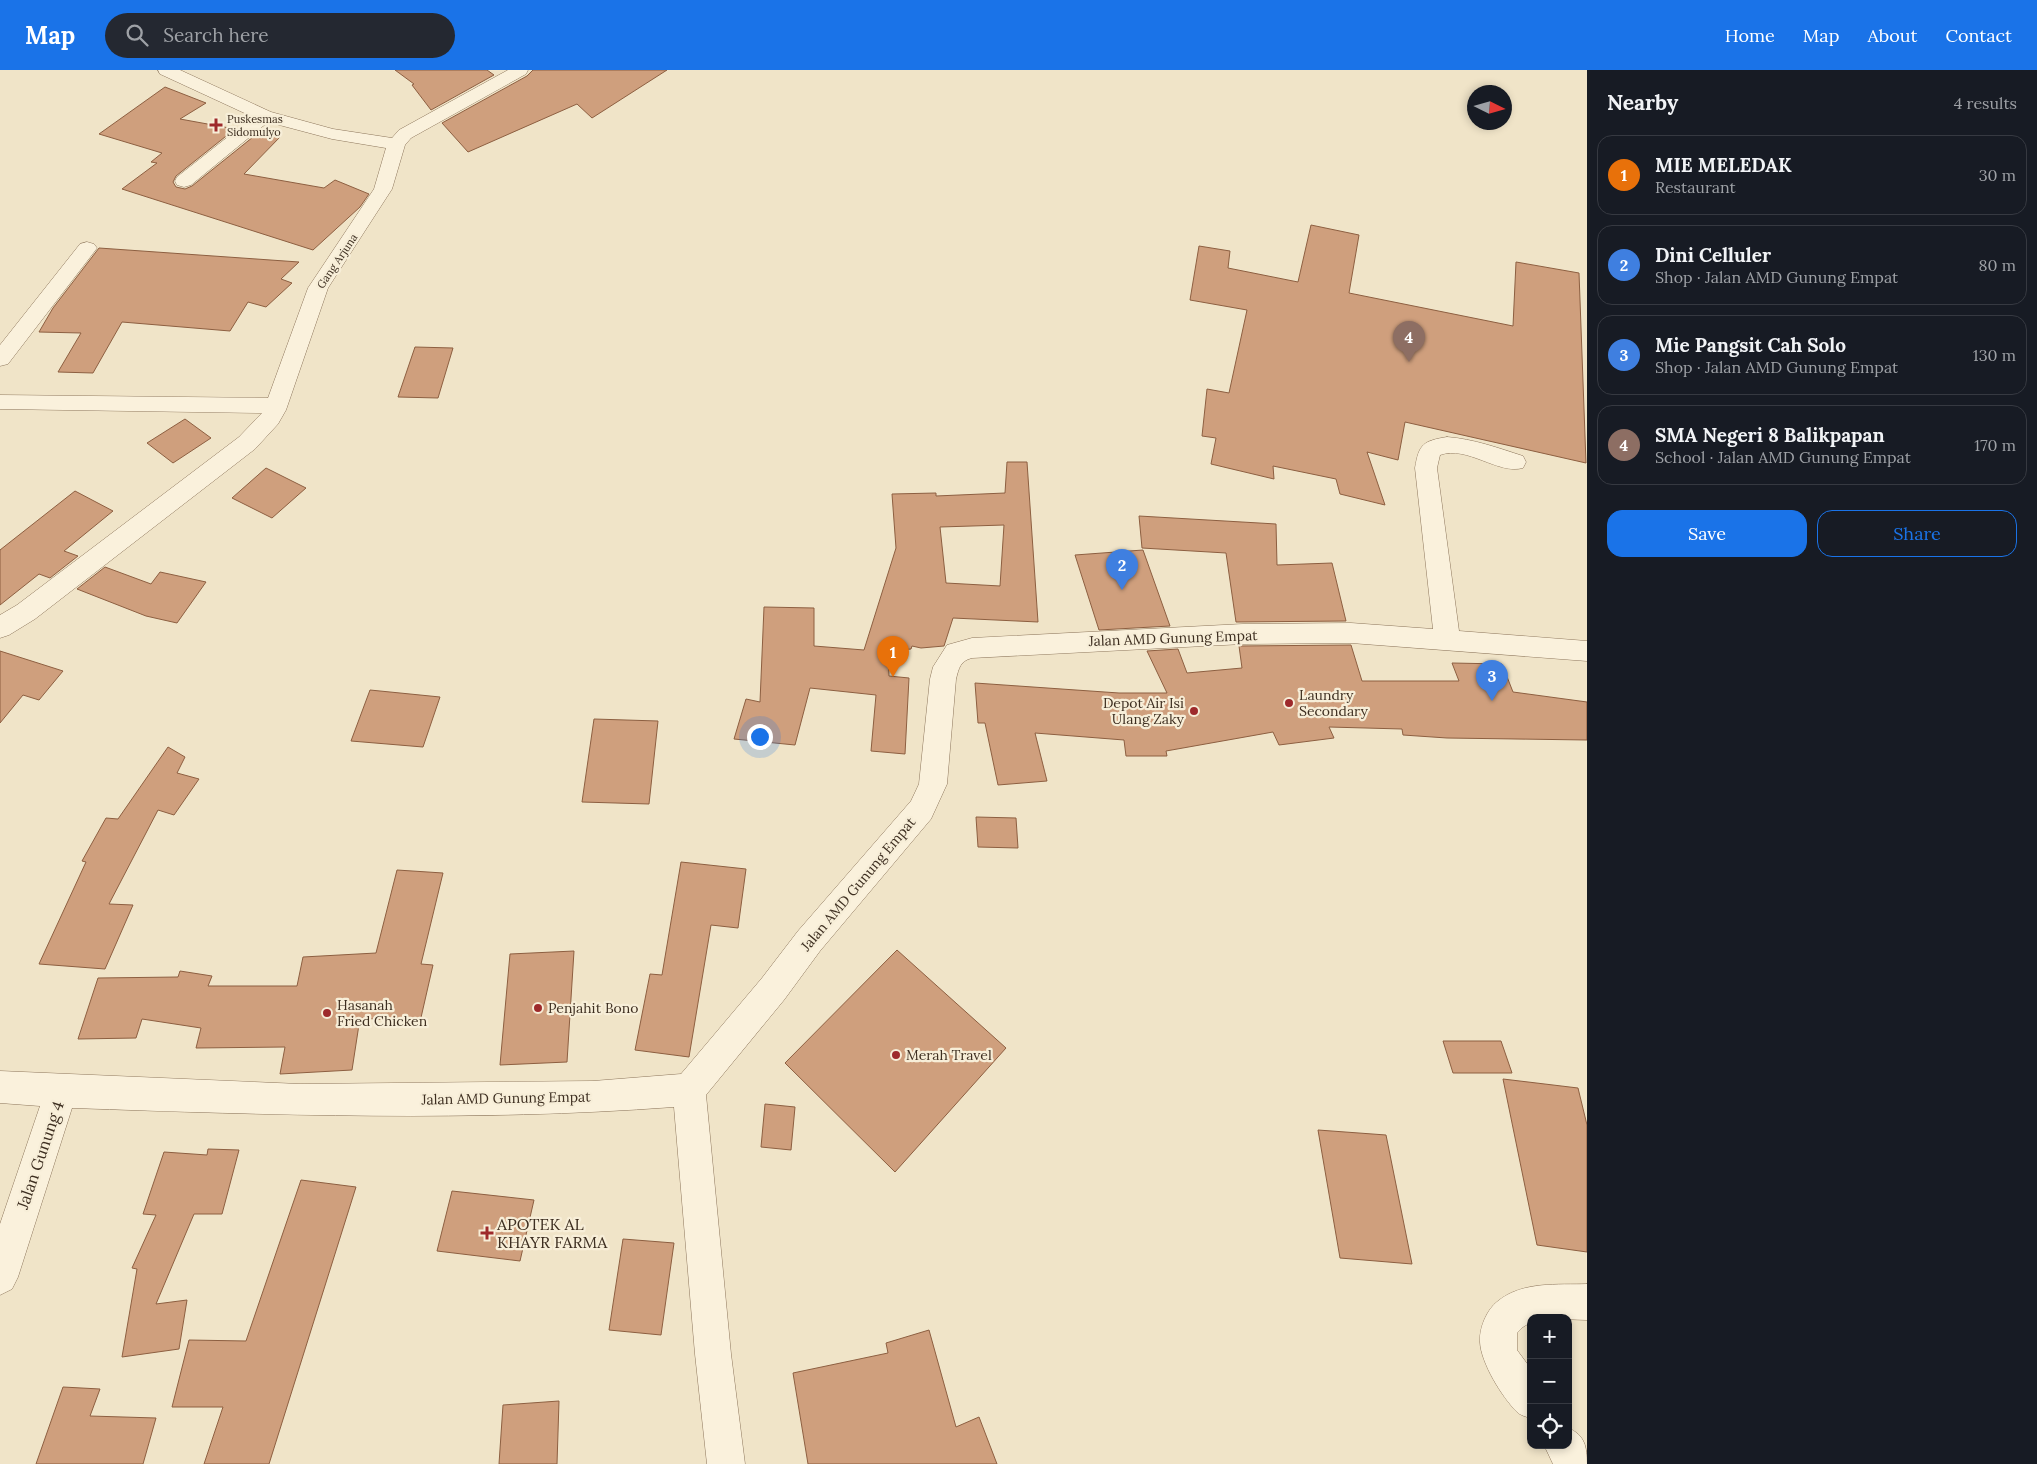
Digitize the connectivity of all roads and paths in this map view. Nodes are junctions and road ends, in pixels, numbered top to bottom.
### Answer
1 (166, 70) edge
2 (520, 70) edge
3 (264, 116) junction
4 (396, 144) junction
5 (184, 181) dead end
6 (87, 248) dead end
7 (0, 359) edge
8 (0, 402) edge
9 (275, 410) junction
10 (1515, 462) dead end
11 (0, 628) edge
12 (1447, 640) junction
13 (1587, 651) edge
14 (0, 1087) edge
15 (689, 1090) junction
16 (62, 1091) junction
17 (0, 1277) edge
18 (1587, 1302) edge
19 (1527, 1394) edge
20 (1565, 1449) edge
21 (726, 1464) edge
22 (1576, 1464) edge

1 - 3 street
2 - 4 street
3 - 4 street
3 - 5 street
4 - 9 street, Gang Arjuna
6 - 7 street
8 - 9 street
9 - 11 street, Gang Arjuna
10 - 12 street
12 - 13 street, Jalan AMD Gunung Empat
12 - 15 street, Jalan AMD Gunung Empat
14 - 16 street, Jalan Gunung 4
15 - 16 street, Jalan AMD Gunung Empat
15 - 21 street
16 - 17 street, Jalan Gunung 4
18 - 19 street
20 - 22 street

